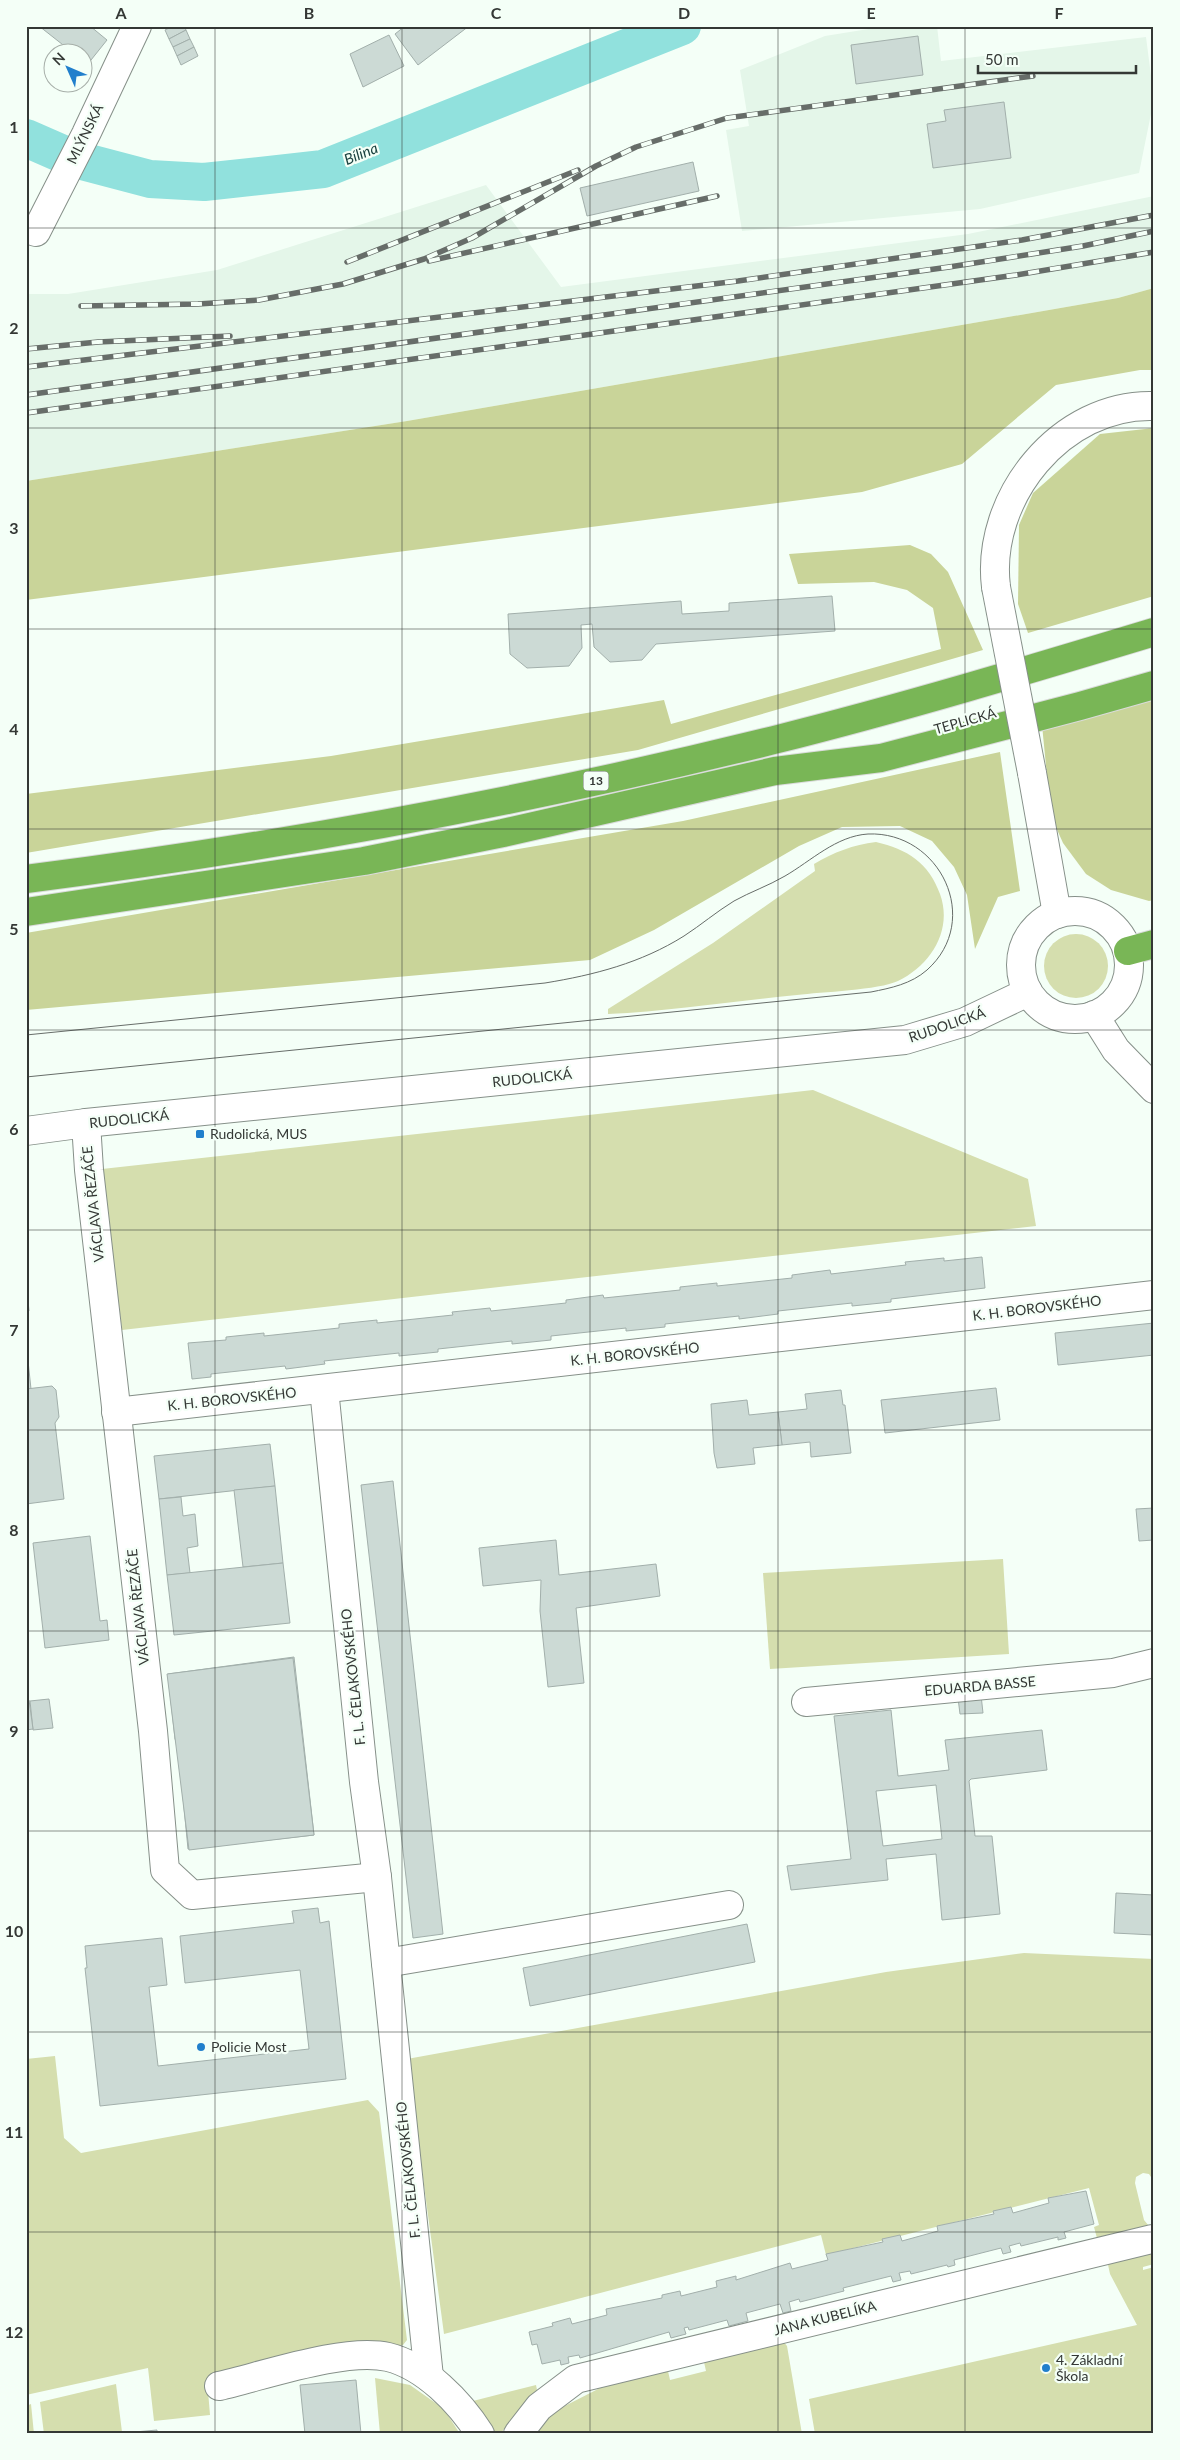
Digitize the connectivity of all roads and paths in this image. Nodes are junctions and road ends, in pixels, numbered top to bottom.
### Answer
1 (136, 26) edge
2 (26, 229) edge
3 (1154, 406) edge
4 (1154, 615) edge
5 (1154, 632) edge
6 (1154, 667) edge
7 (1154, 684) edge
8 (774, 740) junction
9 (775, 771) junction
10 (26, 879) edge
11 (26, 912) edge
12 (1058, 914) junction
13 (1154, 944) edge
14 (1128, 952) junction
15 (1028, 992) junction
16 (1094, 1015) junction
17 (1154, 1090) edge
18 (86, 1123) junction
19 (26, 1131) edge
20 (1154, 1295) edge
21 (324, 1389) junction
22 (116, 1412) junction
23 (1154, 1663) edge
24 (806, 1702) dead end
25 (377, 1877) junction
26 (729, 1905) dead end
27 (386, 1963) junction
28 (1152, 2239) dead end
29 (429, 2377) junction
30 (219, 2386) dead end
31 (480, 2434) edge
32 (518, 2434) edge

1 - 2 street, MLÝNSKÁ
3 - 12 street, bridge
4 - 8 highway
5 - 8 highway, 13
6 - 9 highway, TEPLICKÁ / 13
7 - 9 highway
8 - 10 highway, 13
9 - 11 highway, 13
12 - 14 street
12 - 15 street
13 - 14 highway
14 - 16 street
15 - 16 street
15 - 18 street, RUDOLICKÁ
16 - 17 street
18 - 19 street, RUDOLICKÁ
18 - 22 street, VÁCLAVA ŘEZÁČE
20 - 21 street, K. H. BOROVSKÉHO
21 - 22 street, K. H. BOROVSKÉHO
21 - 25 street, F. L. ČELAKOVSKÉHO
22 - 25 street, VÁCLAVA ŘEZÁČE
23 - 24 street, EDUARDA BASSE
25 - 27 street, F. L. ČELAKOVSKÉHO
26 - 27 street
27 - 29 street, F. L. ČELAKOVSKÉHO
28 - 32 street, JANA KUBELÍKA
29 - 30 street
29 - 31 street

